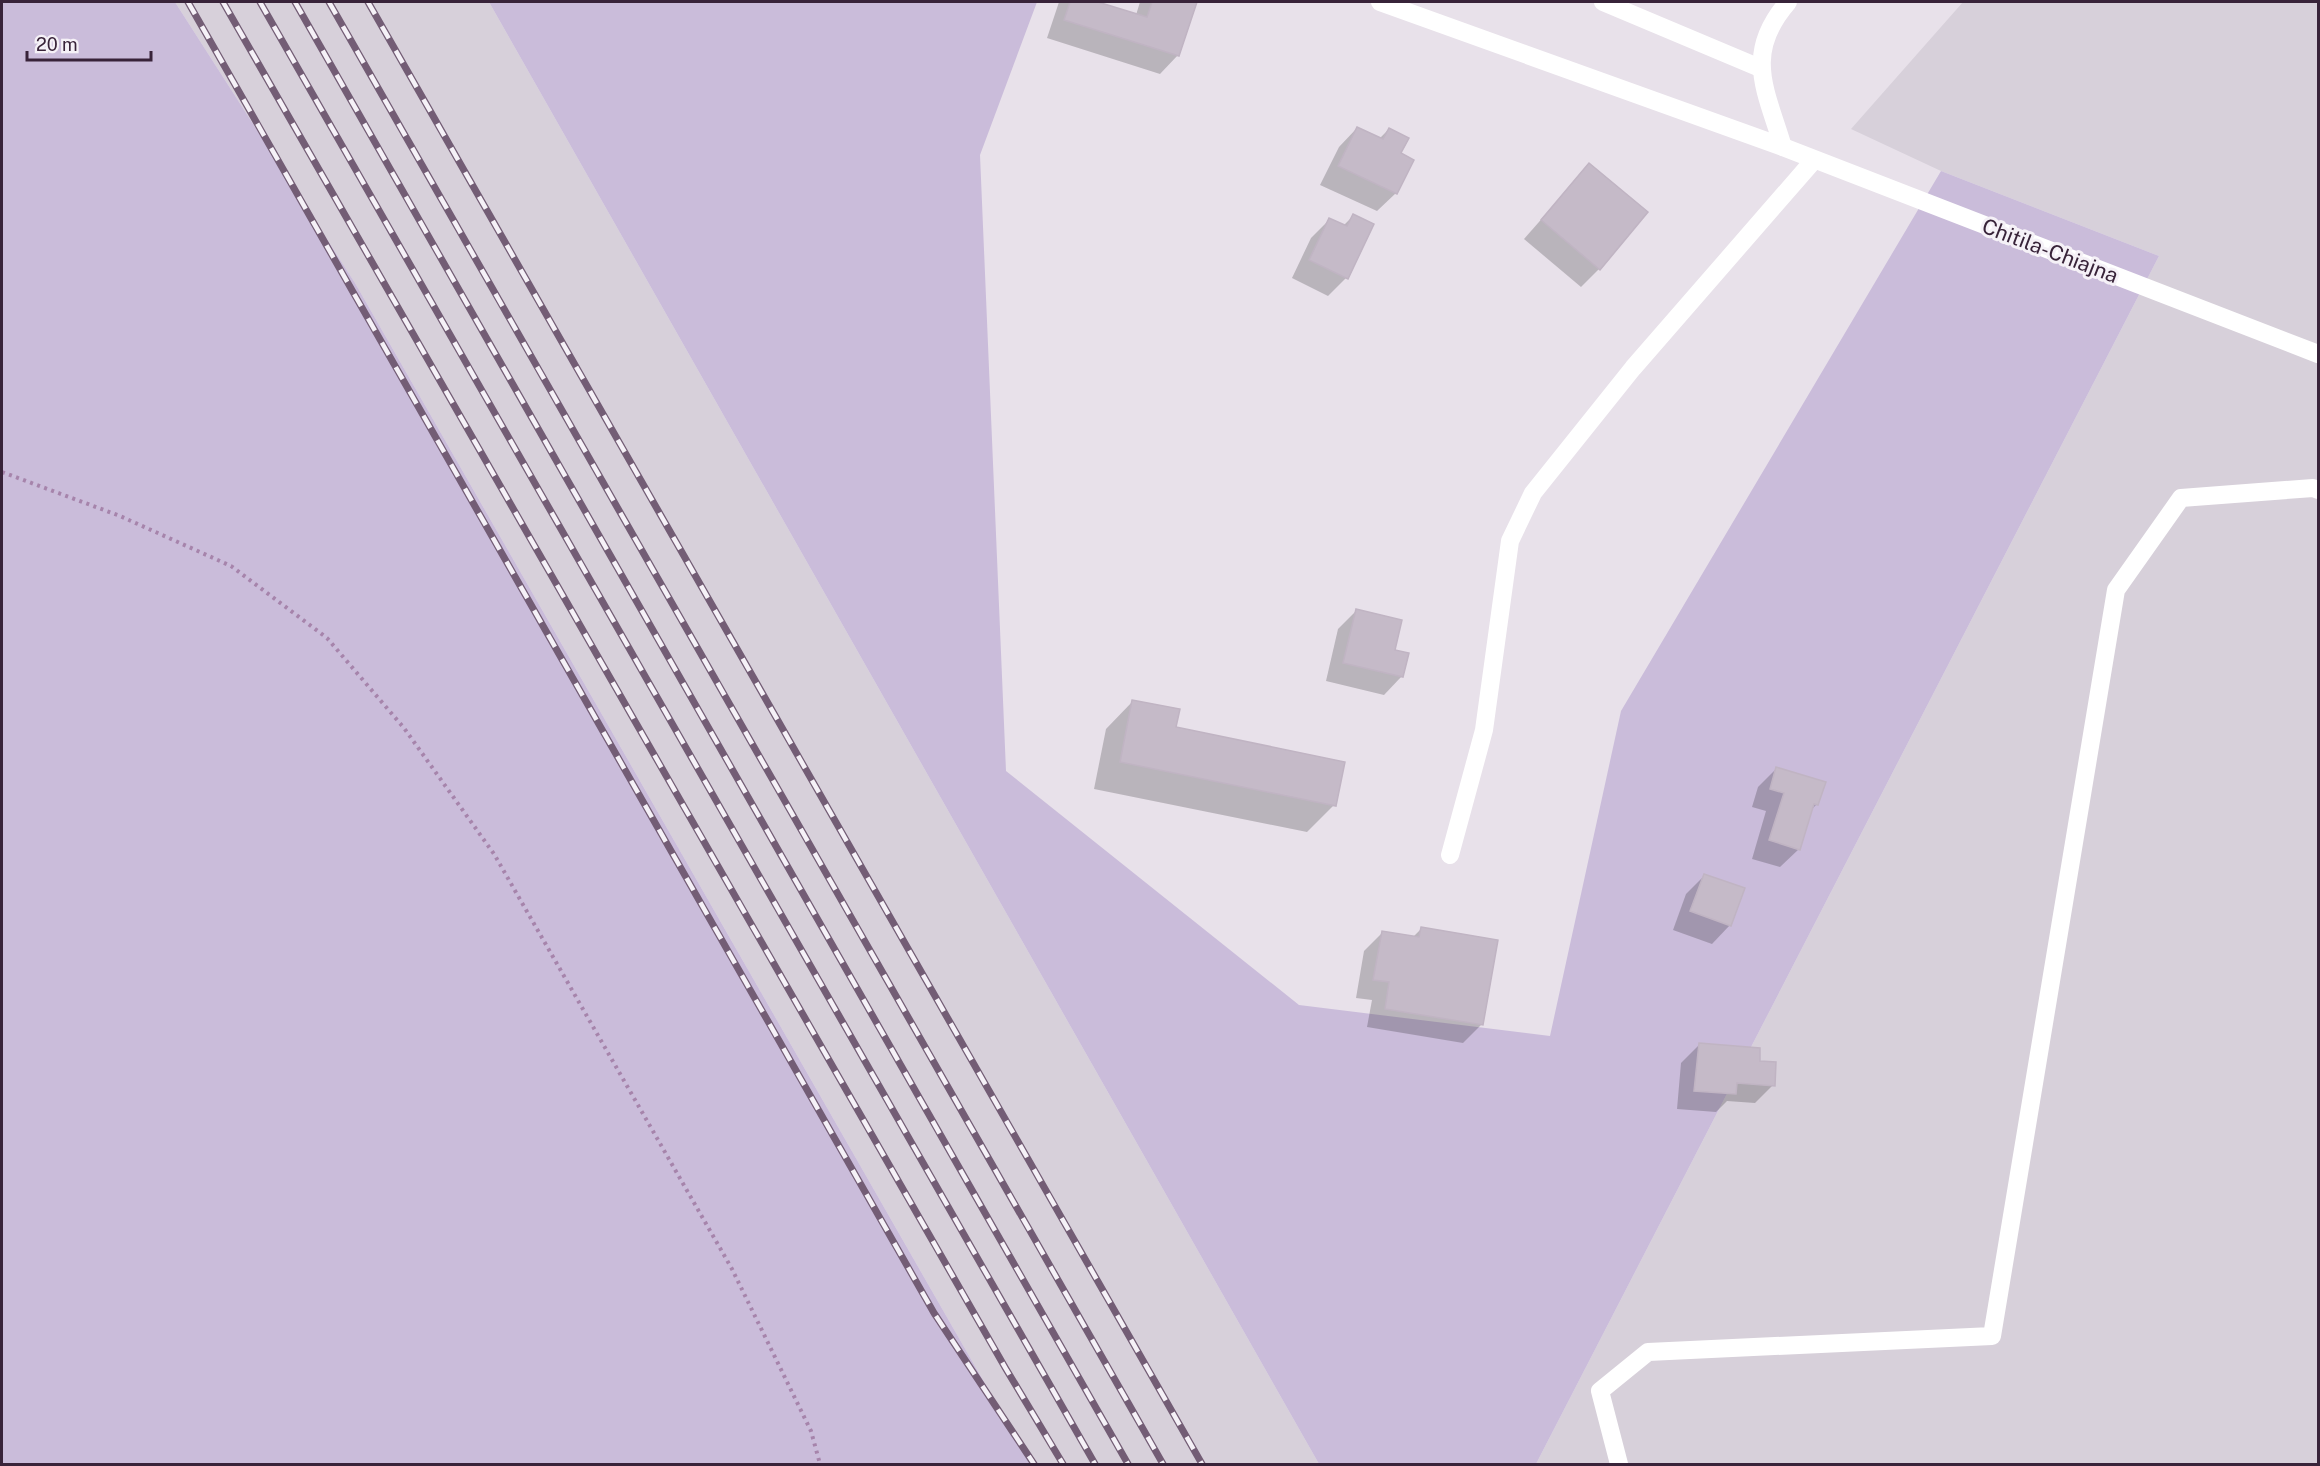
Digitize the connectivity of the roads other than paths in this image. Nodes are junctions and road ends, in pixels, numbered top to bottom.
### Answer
1 (1380, 2) edge
2 (1603, 2) edge
3 (1788, 2) edge
4 (1760, 68) junction
5 (1783, 147) junction
6 (1814, 160) junction
7 (2319, 354) edge
8 (2319, 490) edge
9 (1450, 855) dead end
10 (1619, 1464) edge

1 - 5 street, Chitila-Chiajna
2 - 4 street
3 - 4 street
4 - 5 street
5 - 6 street, Chitila-Chiajna
6 - 7 street, Chitila-Chiajna
6 - 9 street
8 - 10 street

